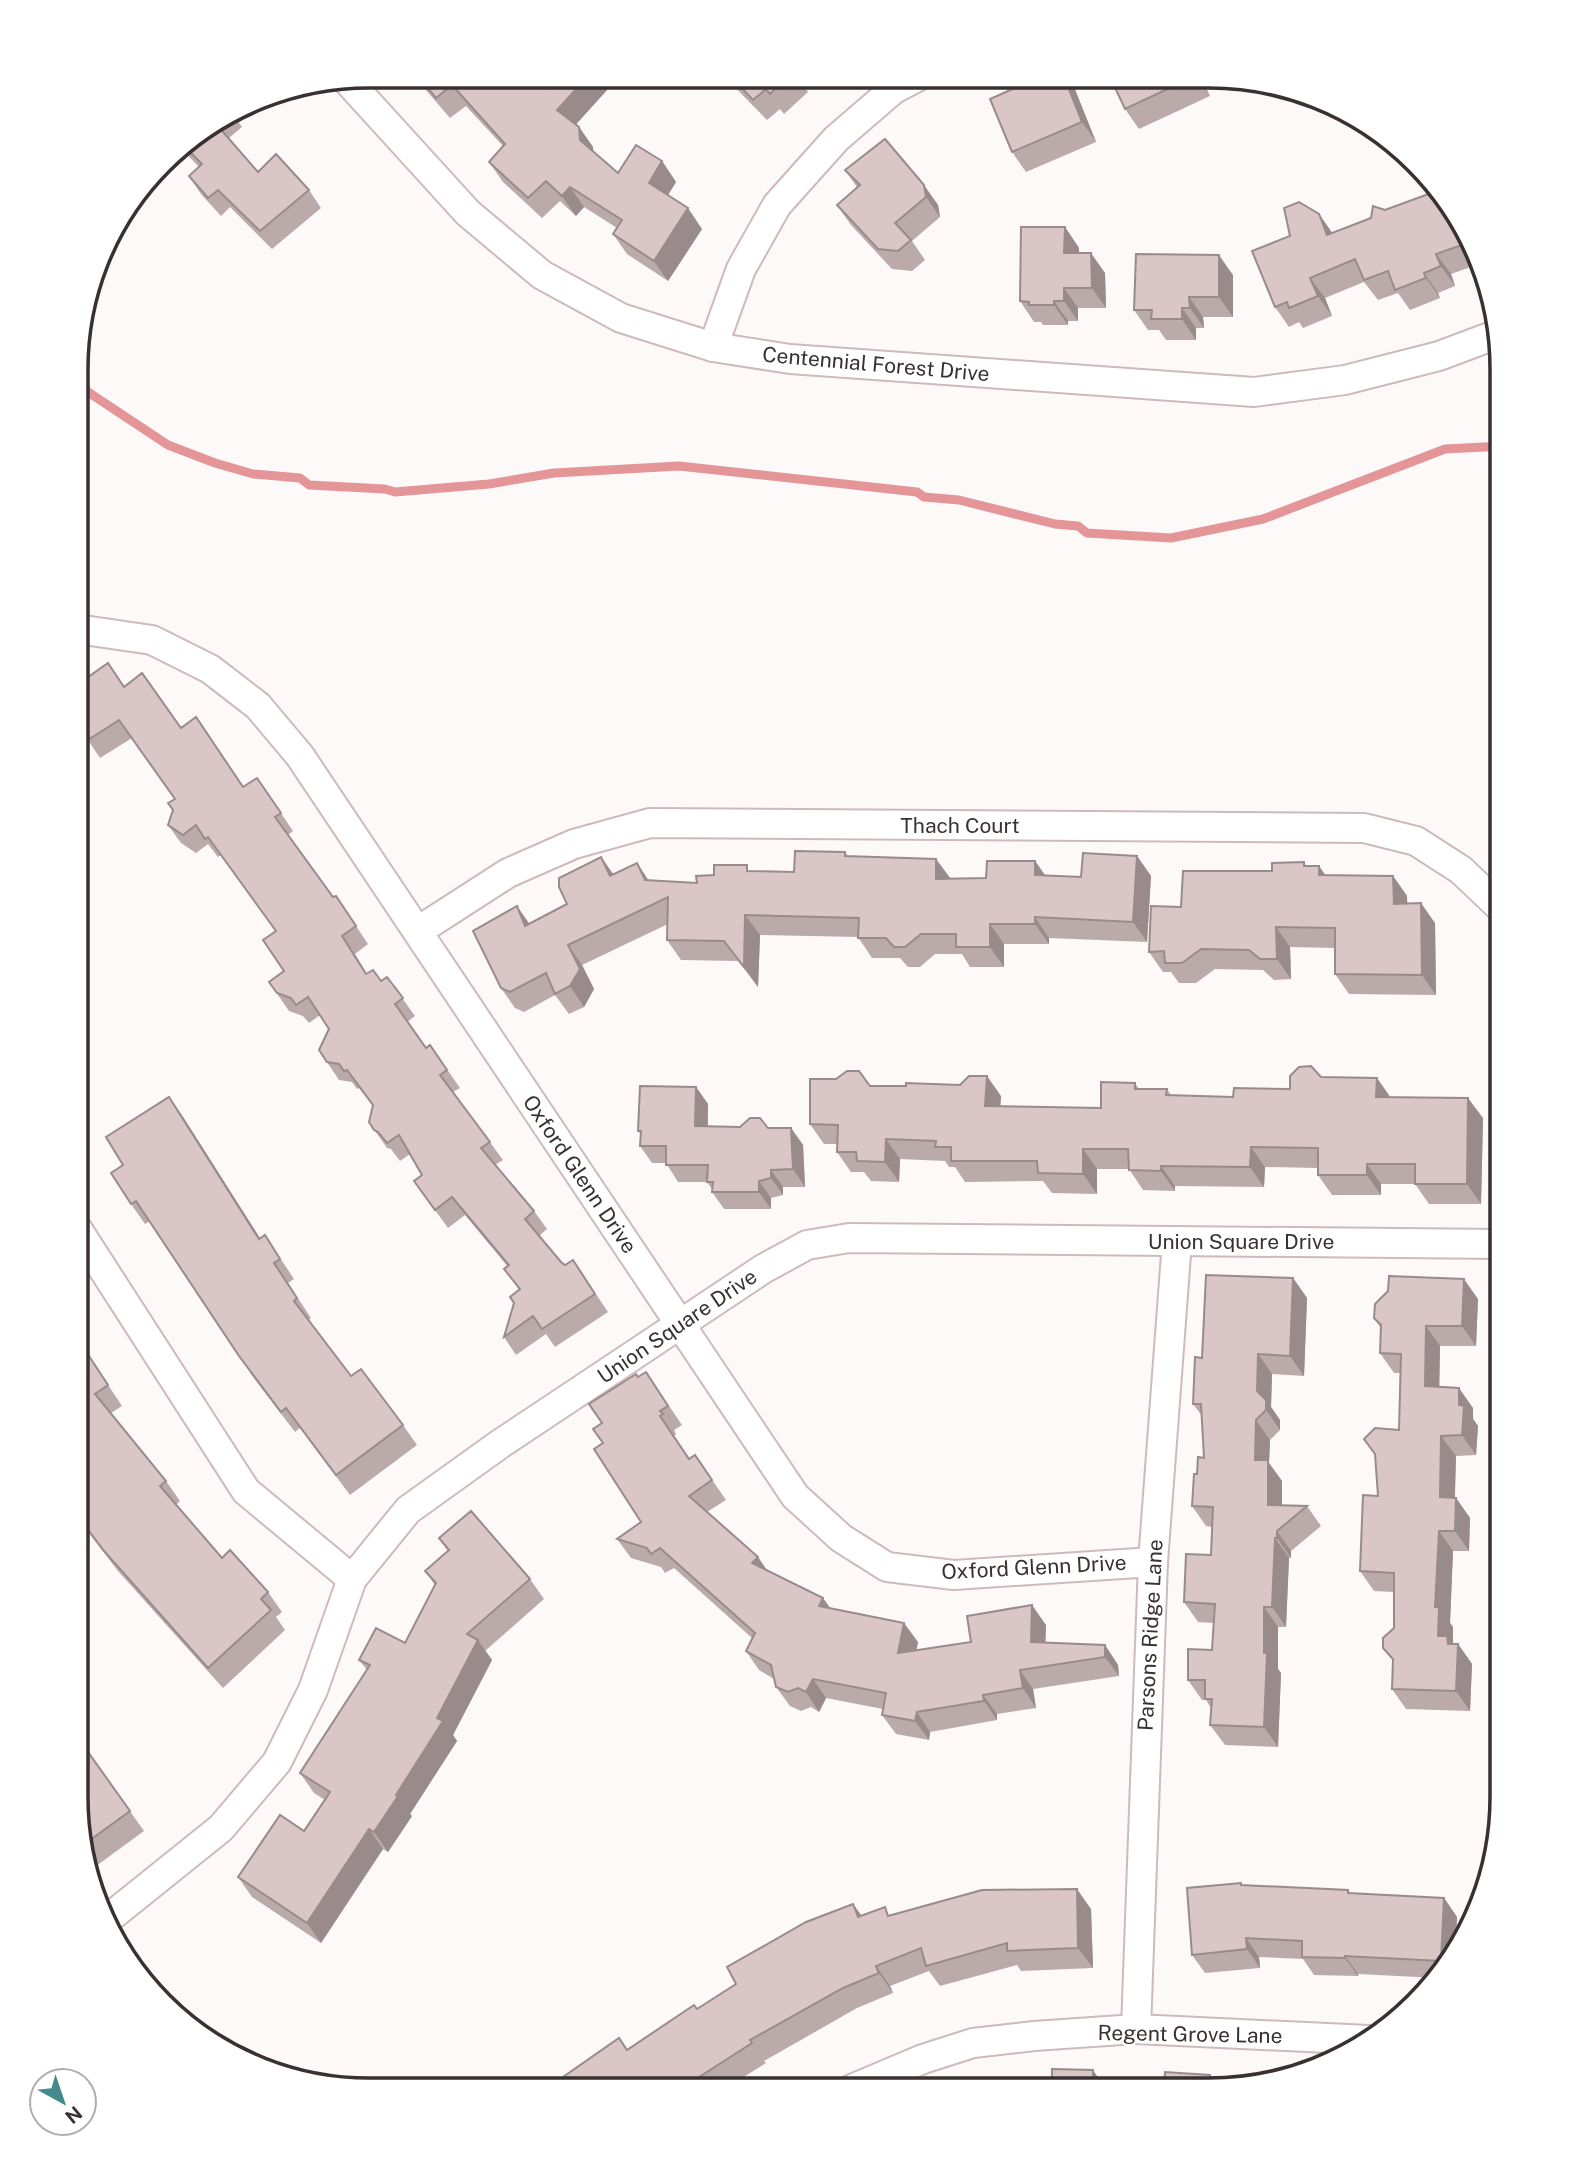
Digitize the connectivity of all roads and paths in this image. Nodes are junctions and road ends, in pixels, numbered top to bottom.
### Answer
1 (354, 88) edge
2 (896, 88) edge
3 (1489, 337) edge
4 (713, 347) junction
5 (88, 631) edge
6 (1490, 897) edge
7 (418, 930) junction
8 (1177, 1241) junction
9 (1490, 1244) edge
10 (88, 1246) edge
11 (680, 1324) junction
12 (1153, 1562) junction
13 (352, 1578) junction
14 (113, 1915) edge
15 (1136, 2029) junction
16 (1351, 2039) edge
17 (878, 2078) edge

1 - 4 street, Centennial Forest Drive
2 - 4 street
3 - 4 street, Centennial Forest Drive
5 - 7 street, Oxford Glenn Drive
6 - 7 street, Thach Court
7 - 11 street, Oxford Glenn Drive
8 - 9 street, Union Square Drive
8 - 11 street, Union Square Drive
8 - 12 street, Parsons Ridge Lane
10 - 13 street
11 - 12 street, Oxford Glenn Drive
11 - 13 street, Union Square Drive
12 - 15 street, Parsons Ridge Lane
13 - 14 street, Union Square Drive
15 - 16 street, Regent Grove Lane
15 - 17 street, Regent Grove Lane

